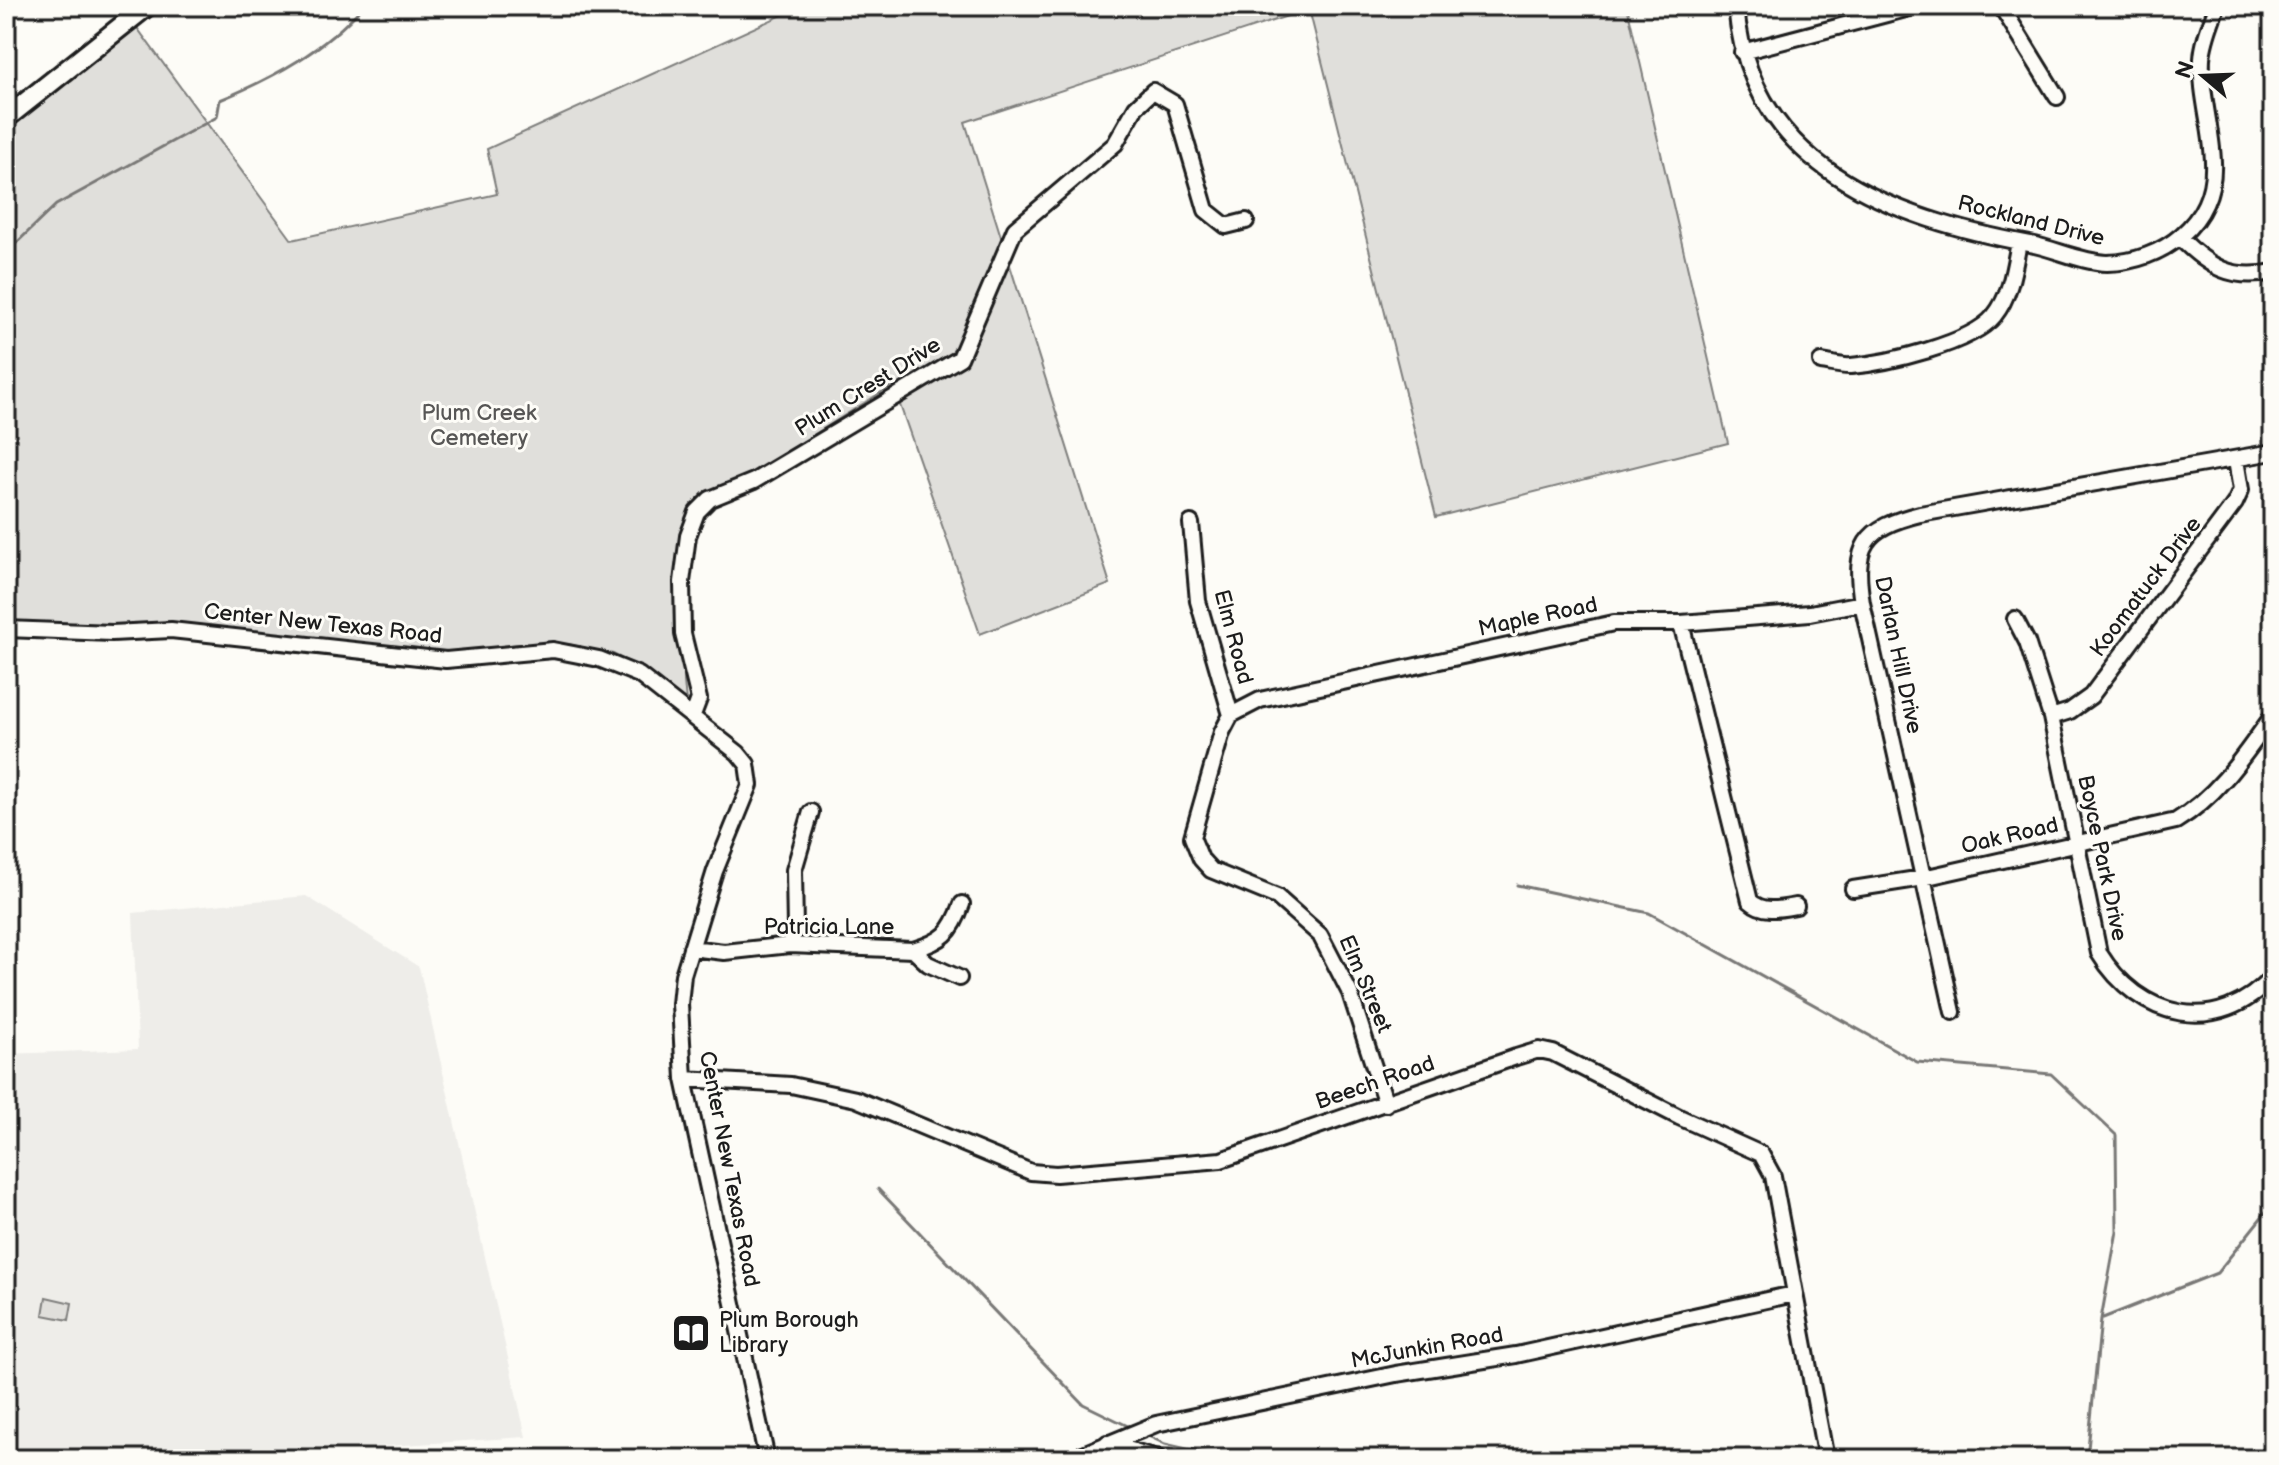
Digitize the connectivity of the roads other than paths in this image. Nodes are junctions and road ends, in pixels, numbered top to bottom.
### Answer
1 (147, 6) edge
2 (1736, 6) edge
3 (1917, 6) edge
4 (2001, 6) edge
5 (2217, 6) edge
6 (1742, 52) junction
7 (2057, 97) dead end
8 (6, 118) edge
9 (1246, 221) dead end
10 (2180, 238) junction
11 (2019, 242) junction
12 (2273, 272) edge
13 (1821, 362) dead end
14 (2273, 452) edge
15 (2236, 460) junction
16 (1191, 523) dead end
17 (1862, 603) junction
18 (2015, 619) dead end
19 (1681, 623) junction
20 (6, 629) edge
21 (693, 715) junction
22 (1231, 715) junction
23 (2273, 715) edge
24 (2051, 717) junction
25 (811, 812) dead end
26 (2076, 843) junction
27 (1923, 878) junction
28 (1853, 889) dead end
29 (962, 904) dead end
30 (1796, 906) dead end
31 (790, 945) junction
32 (691, 948) junction
33 (913, 950) junction
34 (2273, 976) edge
35 (959, 978) dead end
36 (1953, 1012) dead end
37 (684, 1079) junction
38 (1386, 1104) junction
39 (1794, 1294) junction
40 (1107, 1443) junction
41 (767, 1459) edge
42 (1071, 1459) edge
43 (1161, 1459) edge
44 (1826, 1459) edge

1 - 8 main road
2 - 6 street, Rockland Drive
3 - 6 street
4 - 7 street
5 - 10 street, Rockland Drive
6 - 11 street, Rockland Drive
9 - 21 street, Plum Crest Drive
10 - 11 street, Rockland Drive
10 - 12 street
11 - 13 street
14 - 15 street, Darlan Hill Drive
15 - 17 street, Darlan Hill Drive
15 - 24 street, Koomatuck Drive
16 - 22 street, Elm Road
17 - 19 street, Maple Road
17 - 27 street, Darlan Hill Drive
18 - 24 street, Boyce Park Drive
19 - 22 street, Maple Road
19 - 30 street
20 - 21 street, Center New Texas Road
21 - 32 street, Center New Texas Road
22 - 38 street, Elm Street
23 - 26 street, Oak Road
24 - 26 street, Boyce Park Drive
25 - 31 street
26 - 27 street, Oak Road
26 - 34 street, Boyce Park Drive
27 - 28 street, Oak Road
27 - 36 street, Darlan Hill Drive
29 - 33 street
31 - 32 street, Patricia Lane
31 - 33 street, Patricia Lane
32 - 37 street, Center New Texas Road
33 - 35 street, Patricia Lane
37 - 38 street, Beech Road
37 - 41 street, Center New Texas Road
38 - 39 street, Beech Road
39 - 40 street, McJunkin Road
39 - 44 street, Beech Road
40 - 42 street, McJunkin Road
40 - 43 street

